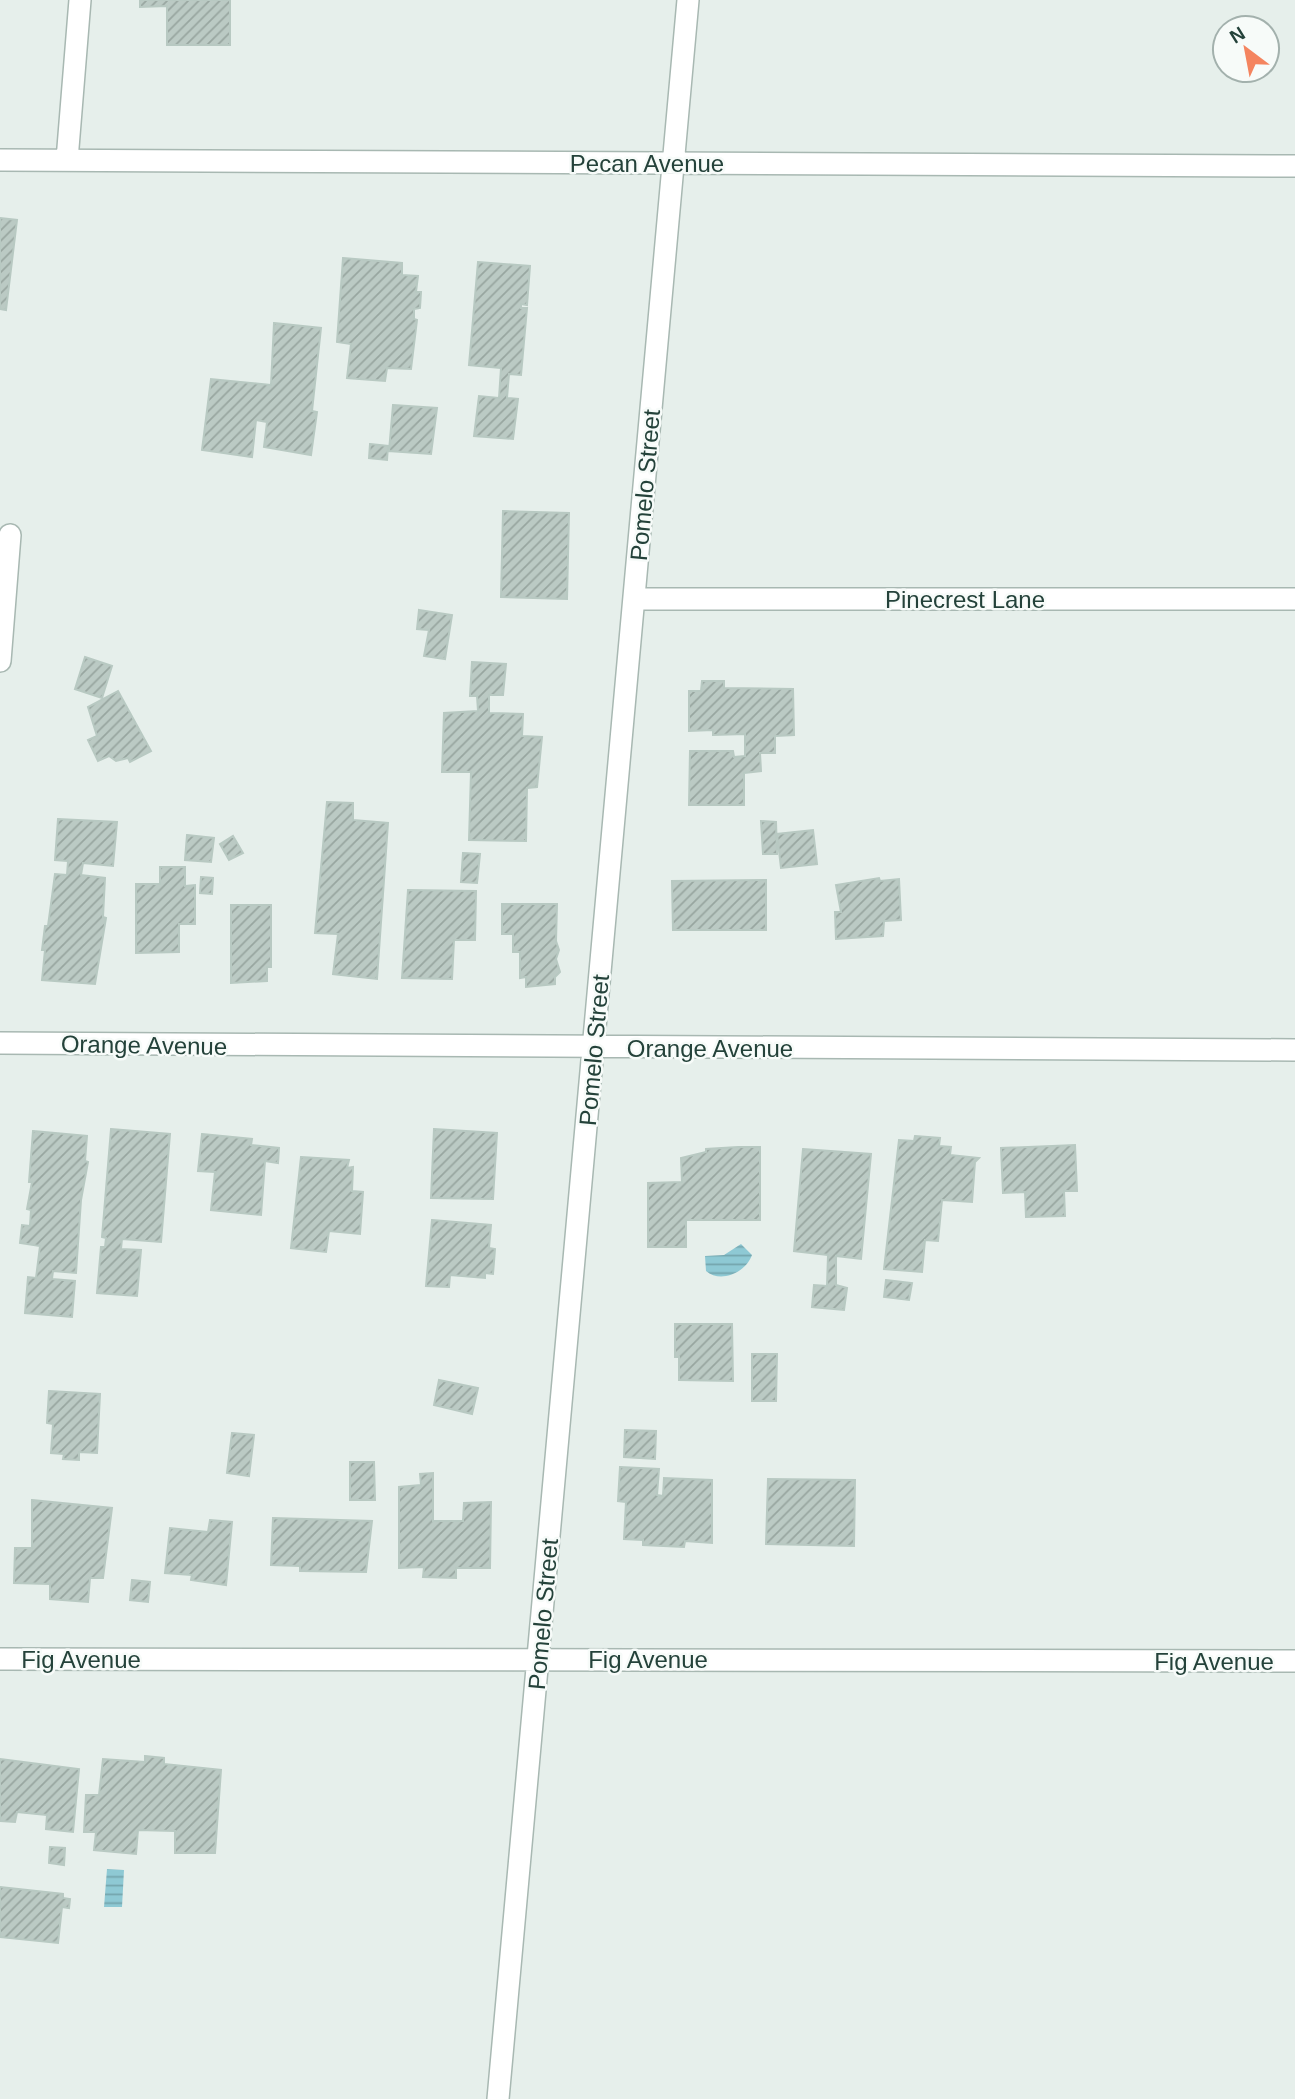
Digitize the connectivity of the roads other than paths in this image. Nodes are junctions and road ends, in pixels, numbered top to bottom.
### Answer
1 (80, 0) edge
2 (688, 0) edge
3 (0, 160) edge
4 (67, 160) junction
5 (673, 164) junction
6 (1295, 166) edge
7 (10, 535) dead end
8 (635, 599) junction
9 (1295, 599) edge
10 (0, 662) edge
11 (0, 1043) edge
12 (594, 1048) junction
13 (1295, 1050) edge
14 (539, 1658) junction
15 (0, 1659) edge
16 (1295, 1661) edge
17 (498, 2099) edge

1 - 4 street
2 - 5 street, Pomelo Street
3 - 4 street, Pecan Avenue
4 - 5 street, Pecan Avenue
5 - 6 street, Pecan Avenue
5 - 8 street, Pomelo Street
7 - 10 street
8 - 9 street, Pinecrest Lane
8 - 12 street, Pomelo Street
11 - 12 street, Orange Avenue
12 - 13 street, Orange Avenue
12 - 14 street, Pomelo Street
14 - 15 street, Fig Avenue
14 - 16 street, Fig Avenue
14 - 17 street, Pomelo Street

